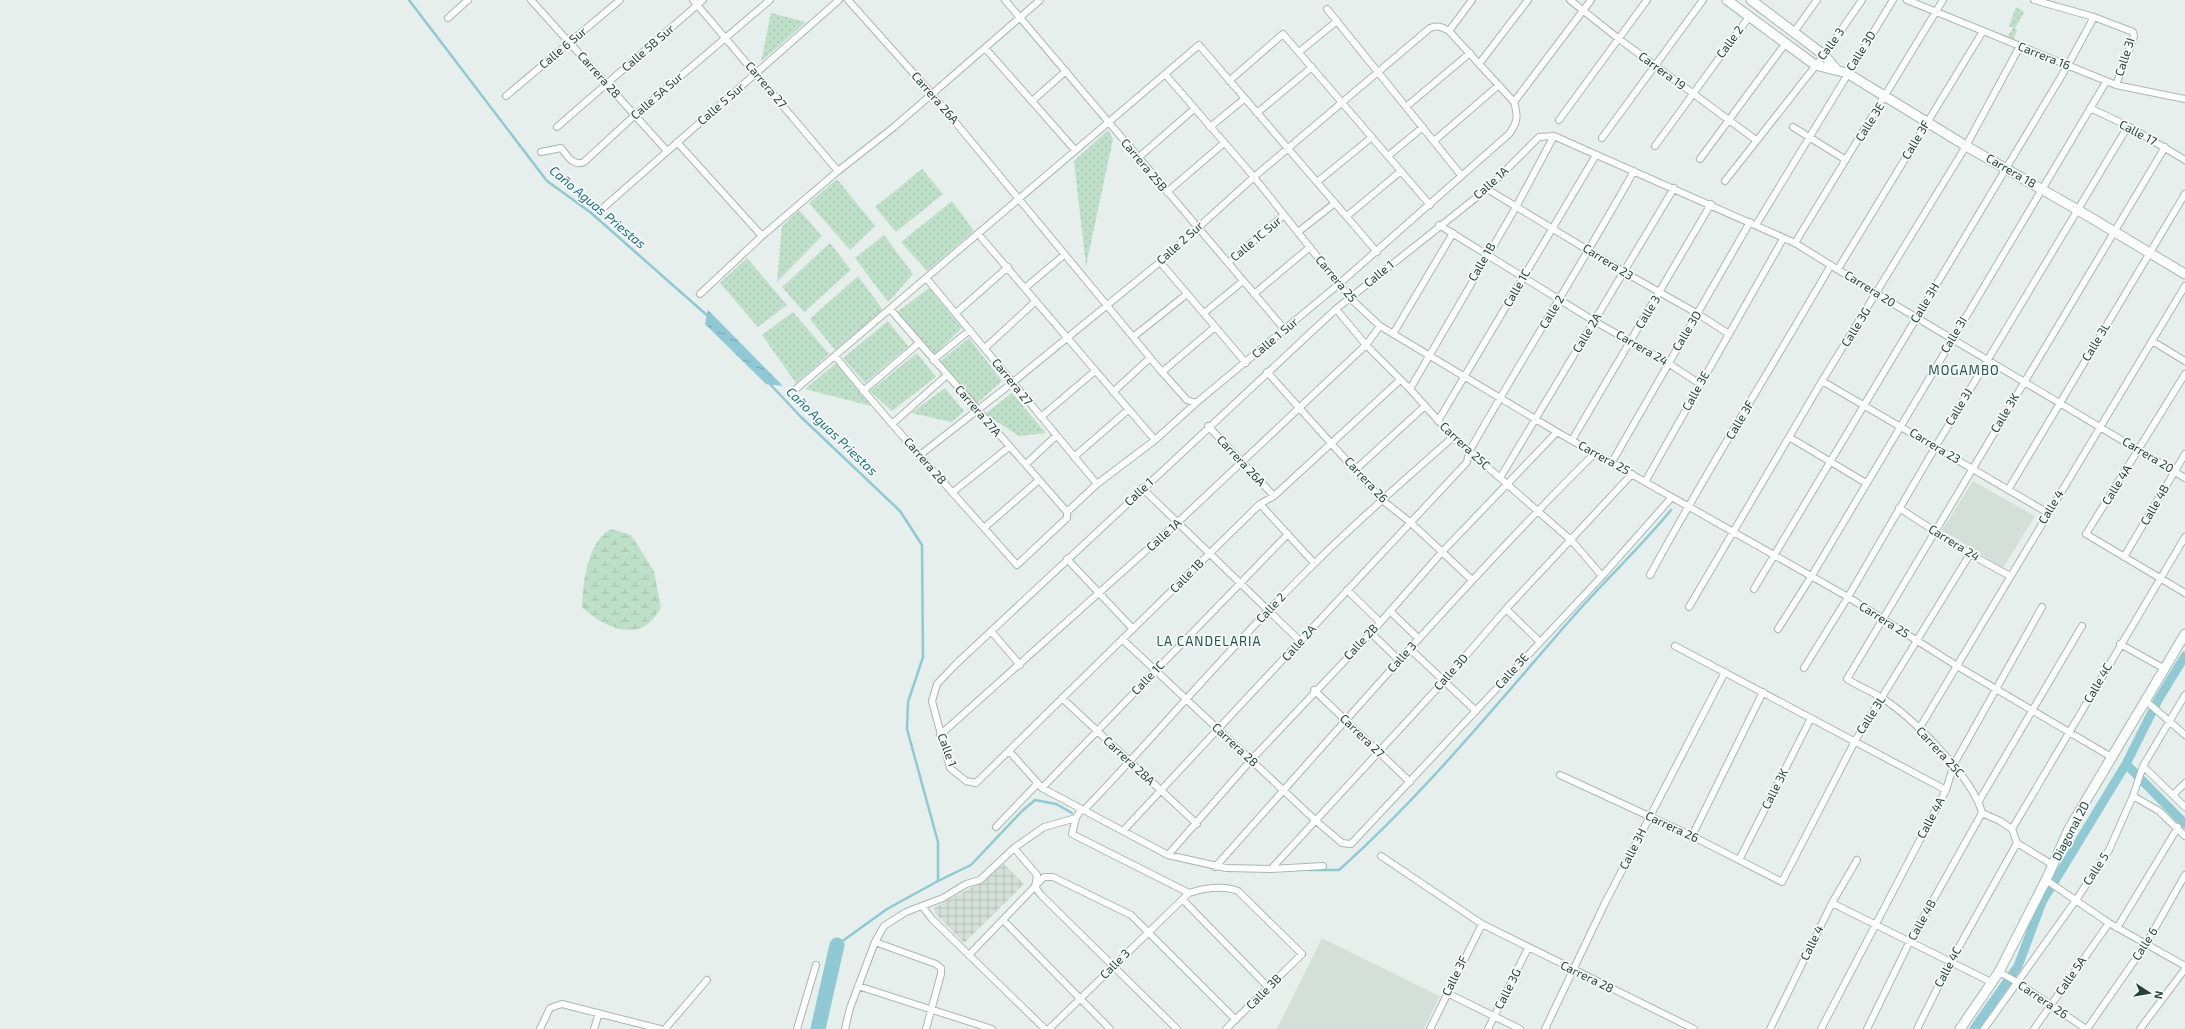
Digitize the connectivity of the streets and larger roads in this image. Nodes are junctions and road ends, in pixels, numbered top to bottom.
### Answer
1 (468, 0) edge
2 (531, 0) edge
3 (620, 0) edge
4 (703, 0) edge
5 (770, 0) edge
6 (839, 0) edge
7 (848, 0) edge
8 (1005, 0) edge
9 (1040, 0) edge
10 (1472, 0) edge
11 (1528, 0) edge
12 (1570, 0) edge
13 (1591, 0) edge
14 (1647, 0) edge
15 (1703, 0) edge
16 (1751, 0) edge
17 (1817, 0) edge
18 (1853, 0) edge
19 (1893, 0) edge
20 (1906, 0) edge
21 (1943, 0) edge
22 (2034, 0) edge
23 (1732, 1) edge
24 (695, 2) edge
25 (1860, 2) edge
26 (1762, 3) edge
27 (1327, 9) dead end
28 (1584, 11) junction
29 (1936, 12) junction
30 (1749, 16) junction
31 (2094, 16) junction
32 (1020, 17) junction
33 (448, 18) dead end
34 (1338, 21) junction
35 (1449, 31) junction
36 (1983, 31) junction
37 (1794, 32) junction
38 (726, 37) junction
39 (1619, 39) junction
40 (569, 42) junction
41 (1785, 44) junction
42 (2020, 46) junction
43 (985, 48) junction
44 (1299, 52) junction
45 (1470, 53) junction
46 (1824, 55) junction
47 (1479, 64) junction
48 (1656, 65) junction
49 (1815, 65) junction
50 (2068, 65) junction
51 (1312, 67) junction
52 (1836, 69) junction
53 (1066, 72) junction
54 (1380, 72) junction
55 (756, 73) junction
56 (1848, 73) junction
57 (1165, 74) junction
58 (1229, 81) junction
59 (2106, 82) junction
60 (606, 84) junction
61 (1498, 85) junction
62 (2116, 85) junction
63 (1693, 93) junction
64 (932, 94) junction
65 (506, 96) dead end
66 (1886, 96) junction
67 (1244, 99) junction
68 (2185, 99) edge
69 (1032, 101) junction
70 (1343, 102) junction
71 (1514, 102) junction
72 (1407, 106) junction
73 (2090, 108) junction
74 (1194, 109) junction
75 (1256, 114) junction
76 (635, 115) junction
77 (1559, 120) dead end
78 (1730, 120) junction
79 (1927, 121) junction
80 (1109, 122) junction
81 (2128, 126) junction
82 (557, 127) dead end
83 (1210, 127) junction
84 (1423, 127) junction
85 (1793, 127) dead end
86 (1372, 136) junction
87 (1554, 136) junction
88 (1539, 137) joint
89 (1809, 137) junction
90 (1602, 138) dead end
91 (1756, 140) junction
92 (1434, 141) junction
93 (677, 142) junction
94 (1224, 143) junction
95 (1655, 146) dead end
96 (1966, 146) junction
97 (2164, 147) junction
98 (1287, 149) junction
99 (1075, 150) junction
100 (667, 151) junction
101 (541, 152) dead end
102 (1596, 155) junction
103 (1388, 156) junction
104 (1138, 158) junction
105 (1700, 159) dead end
106 (1846, 160) junction
107 (2185, 160) edge
108 (2006, 167) junction
109 (838, 171) junction
110 (1401, 171) junction
111 (1634, 171) junction
112 (1461, 175) junction
113 (1254, 177) junction
114 (1725, 181) dead end
115 (1317, 182) junction
116 (1674, 188) junction
117 (1487, 189) junction
118 (2043, 190) junction
119 (1167, 192) junction
120 (2185, 194) edge
121 (1019, 198) junction
122 (1335, 203) junction
123 (1712, 204) junction
124 (1430, 205) junction
125 (1516, 206) junction
126 (603, 208) dead end
127 (2078, 210) junction
128 (1284, 215) junction
129 (1347, 216) junction
130 (1753, 224) junction
131 (1440, 225) junction
132 (1197, 227) junction
133 (1552, 228) junction
134 (2114, 231) junction
135 (1298, 232) junction
136 (1453, 233) junction
137 (979, 235) junction
138 (762, 236) junction
139 (1783, 239) junction
140 (1795, 243) junction
141 (1310, 247) junction
142 (1590, 251) junction
143 (1377, 252) junction
144 (2149, 253) junction
145 (1487, 254) junction
146 (1064, 255) junction
147 (1160, 262) junction
148 (1228, 263) junction
149 (1831, 265) junction
150 (1008, 267) junction
151 (1838, 269) junction
152 (1624, 272) junction
153 (2185, 274) edge
154 (1524, 277) junction
155 (927, 279) junction
156 (1243, 281) junction
157 (1341, 286) junction
158 (2185, 286) edge
159 (1025, 288) junction
160 (1660, 292) junction
161 (700, 294) dead end
162 (1187, 294) junction
163 (1254, 294) junction
164 (1877, 294) junction
165 (1349, 296) junction
166 (1560, 299) junction
167 (1036, 301) junction
168 (1106, 305) junction
169 (890, 309) junction
170 (1336, 309) junction
171 (956, 313) junction
172 (1204, 314) junction
173 (1698, 314) junction
174 (1916, 318) junction
175 (1594, 321) junction
176 (1380, 326) junction
177 (1215, 327) junction
178 (970, 330) junction
179 (1285, 330) junction
180 (1392, 334) junction
181 (1729, 334) junction
182 (1068, 337) junction
183 (1133, 338) junction
184 (1953, 338) junction
185 (1630, 341) junction
186 (2152, 341) junction
187 (919, 343) junction
188 (1366, 345) junction
189 (985, 348) junction
190 (1429, 355) junction
191 (835, 356) junction
192 (1150, 358) junction
193 (1989, 359) junction
194 (933, 360) junction
195 (2185, 361) edge
196 (1668, 362) junction
197 (1246, 363) junction
198 (1095, 371) junction
199 (1162, 372) junction
200 (1267, 372) junction
201 (2185, 374) edge
202 (947, 375) junction
203 (1465, 377) junction
204 (1400, 380) junction
205 (1822, 381) junction
206 (2024, 382) junction
207 (1012, 383) junction
208 (1700, 384) junction
209 (797, 388) dead end
210 (1410, 389) junction
211 (863, 391) junction
212 (1113, 392) junction
213 (1500, 398) junction
214 (1196, 403) junction
215 (2060, 403) junction
216 (1865, 405) junction
217 (1425, 406) junction
218 (1299, 408) junction
219 (977, 409) junction
220 (1128, 410) junction
221 (1041, 417) junction
222 (1536, 420) junction
223 (1438, 421) junction
224 (892, 424) junction
225 (1208, 426) junction
226 (1900, 426) junction
227 (2100, 426) junction
228 (1557, 432) junction
229 (1056, 436) junction
230 (1453, 437) junction
231 (1789, 437) junction
232 (1155, 440) junction
233 (1572, 440) junction
234 (1330, 442) junction
235 (1936, 446) junction
236 (1009, 447) junction
237 (2138, 450) junction
238 (1469, 452) junction
239 (1595, 453) junction
240 (2185, 454) edge
241 (920, 455) junction
242 (1074, 457) junction
243 (1241, 462) junction
244 (1612, 462) junction
245 (1830, 462) junction
246 (1026, 464) junction
247 (1972, 469) junction
248 (1355, 470) junction
249 (2174, 472) junction
250 (1632, 474) junction
251 (1500, 478) junction
252 (2185, 478) edge
253 (1039, 480) junction
254 (1645, 482) junction
255 (1507, 483) junction
256 (1866, 483) junction
257 (1097, 484) junction
258 (1142, 488) junction
259 (2008, 490) junction
260 (953, 492) junction
261 (1274, 496) junction
262 (1672, 497) junction
263 (1382, 500) junction
264 (1260, 504) junction
265 (1687, 506) junction
266 (1900, 508) junction
267 (1537, 510) junction
268 (1067, 512) junction
269 (2048, 513) junction
270 (1410, 522) junction
271 (1177, 523) junction
272 (984, 528) junction
273 (1733, 532) junction
274 (1935, 532) junction
275 (1288, 534) junction
276 (2185, 538) edge
277 (1572, 541) junction
278 (1442, 552) junction
279 (1209, 553) junction
280 (1970, 554) junction
281 (1775, 555) junction
282 (2124, 557) junction
283 (1067, 559) junction
284 (1314, 563) junction
285 (1017, 565) joint
286 (1650, 575) dead end
287 (1602, 576) junction
288 (2010, 576) junction
289 (1811, 577) junction
290 (2160, 578) junction
291 (1472, 580) junction
292 (1240, 583) junction
293 (1754, 589) dead end
294 (1347, 590) junction
295 (2185, 593) edge
296 (1099, 594) junction
297 (1848, 597) junction
298 (1689, 607) dead end
299 (2042, 608) dead end
300 (1506, 609) junction
301 (1268, 611) junction
302 (1390, 611) junction
303 (1882, 619) junction
304 (1380, 622) junction
305 (2082, 626) dead end
306 (1133, 629) junction
307 (1778, 629) dead end
308 (991, 631) junction
309 (1371, 633) junction
310 (2185, 634) edge
311 (1122, 639) junction
312 (1419, 639) junction
313 (1300, 641) junction
314 (1540, 641) junction
315 (1918, 641) junction
316 (2120, 644) junction
317 (1675, 646) dead end
318 (1410, 648) junction
319 (1399, 660) junction
320 (1020, 665) junction
321 (1957, 666) junction
322 (1804, 668) dead end
323 (2165, 669) junction
324 (1156, 670) junction
325 (1725, 672) junction
326 (1847, 679) joint
327 (1444, 681) junction
328 (1995, 687) junction
329 (1314, 690) junction
330 (1763, 692) junction
331 (2185, 695) edge
332 (1062, 698) junction
333 (1882, 698) junction
334 (1185, 699) junction
335 (2146, 701) junction
336 (1476, 711) junction
337 (2032, 711) junction
338 (1811, 718) junction
339 (1346, 721) junction
340 (2170, 721) junction
341 (1919, 729) junction
342 (1219, 730) junction
343 (1097, 731) junction
344 (2068, 733) junction
345 (940, 734) junction
346 (2185, 736) edge
347 (1855, 741) junction
348 (1009, 751) junction
349 (1378, 751) junction
350 (2113, 758) junction
351 (1251, 760) junction
352 (1130, 762) junction
353 (1954, 764) junction
354 (2143, 766) junction
355 (1560, 775) dead end
356 (980, 779) joint
357 (1410, 782) junction
358 (2185, 783) edge
359 (1040, 785) junction
360 (1284, 790) junction
361 (1946, 790) junction
362 (1161, 791) junction
363 (2173, 794) junction
364 (2133, 796) junction
365 (1979, 801) junction
366 (2185, 807) edge
367 (1084, 810) junction
368 (1982, 813) junction
369 (1650, 817) junction
370 (1076, 818) junction
371 (1316, 820) junction
372 (1196, 824) junction
373 (996, 827) dead end
374 (2178, 827) junction
375 (2012, 829) junction
376 (1123, 831) junction
377 (1692, 836) junction
378 (2185, 836) edge
379 (2016, 843) junction
380 (1351, 844) joint
381 (1014, 848) junction
382 (1168, 855) junction
383 (1381, 856) dead end
384 (1739, 860) junction
385 (1857, 860) dead end
386 (2053, 865) junction
387 (1323, 866) dead end
388 (1214, 867) junction
389 (1271, 869) junction
390 (2185, 875) edge
391 (2046, 880) junction
392 (1782, 882) joint
393 (1035, 887) junction
394 (1189, 893) junction
395 (1183, 900) junction
396 (2076, 900) junction
397 (1832, 904) junction
398 (922, 906) junction
399 (1003, 920) junction
400 (2109, 923) junction
401 (1482, 924) junction
402 (1874, 924) junction
403 (2117, 928) junction
404 (1149, 932) junction
405 (874, 942) junction
406 (1909, 943) junction
407 (2146, 944) junction
408 (1528, 948) junction
409 (969, 954) junction
410 (1950, 963) junction
411 (816, 965) dead end
412 (1114, 965) junction
413 (2185, 966) edge
414 (2185, 969) edge
415 (1574, 970) junction
416 (2002, 974) junction
417 (707, 980) dead end
418 (2015, 981) junction
419 (1993, 983) junction
420 (858, 986) junction
421 (1269, 988) junction
422 (1447, 993) junction
423 (1080, 1000) junction
424 (2051, 1004) junction
425 (931, 1009) junction
426 (599, 1013) junction
427 (1494, 1016) junction
428 (1236, 1020) junction
429 (648, 1027) edge
430 (540, 1029) edge
431 (594, 1029) edge
432 (660, 1029) edge
433 (665, 1029) edge
434 (797, 1029) edge
435 (845, 1029) edge
436 (926, 1029) edge
437 (992, 1029) edge
438 (1044, 1029) edge
439 (1049, 1029) edge
440 (1110, 1029) edge
441 (1177, 1029) edge
442 (1226, 1029) edge
443 (1430, 1029) edge
444 (1488, 1029) edge
445 (1520, 1029) edge
446 (1545, 1029) edge
447 (1694, 1029) edge
448 (1770, 1029) edge
449 (1821, 1029) edge
450 (1867, 1029) edge
451 (1917, 1029) edge
452 (1960, 1029) edge
453 (1984, 1029) edge
454 (2034, 1029) edge
455 (2086, 1029) edge
456 (2140, 1029) edge

1 - 33 street
2 - 40 street, Carrera 28
3 - 40 street, Calle 6 Sur
4 - 24 street, Calle 5B Sur
5 - 38 street, Calle 5A Sur
6 - 55 street, Calle 5 Sur
7 - 64 street, Carrera 26A
8 - 32 street, Carrera 25B
9 - 32 street
10 - 35 street
11 - 47 street
12 - 28 street, Carrera 19
13 - 28 street
14 - 39 street
15 - 48 street
16 - 26 street
17 - 37 street
18 - 25 street
19 - 56 street, Calle 3D
20 - 29 street, Carrera 16
21 - 29 street, Calle 3E
22 - 31 street
23 - 30 street, Carrera 18
24 - 38 street, Carrera 27
24 - 60 street, Calle 5B Sur
25 - 46 street, Calle 3
26 - 37 street
27 - 34 street
28 - 39 street, Carrera 19
28 - 71 street
29 - 36 street, Carrera 16
29 - 66 street, Calle 3E
30 - 41 street, Carrera 18
30 - 63 street, Calle 2
31 - 50 street, Calle 3H
31 - 62 street, Calle 3I
32 - 43 street
32 - 53 street, Carrera 25B
34 - 44 street
34 - 54 street
35 - 45 street
35 - 54 street, Calle 2 Sur
36 - 42 street, Carrera 16
36 - 79 street, Calle 3F
37 - 46 street
38 - 55 street, Carrera 27
38 - 76 street, Calle 5A Sur
39 - 48 street, Carrera 19
39 - 77 street
40 - 60 street, Carrera 28
40 - 65 street, Calle 6 Sur
41 - 49 street, Carrera 18
41 - 78 street
42 - 50 street, Carrera 16
42 - 96 street, Calle 3G
43 - 64 street
43 - 69 street
44 - 51 street
44 - 58 street
45 - 47 street
45 - 72 street
46 - 49 street, Calle 3
46 - 52 street
47 - 61 street
48 - 63 street, Carrera 19
48 - 90 street
49 - 52 street, Carrera 18
49 - 91 street, Calle 3
50 - 59 street, Carrera 16
50 - 108 street, Calle 3H
51 - 70 street
51 - 75 street
52 - 56 street, Carrera 18
53 - 69 street
53 - 80 street, Carrera 25B
54 - 70 street, Calle 2 Sur
54 - 72 street
55 - 93 street, Calle 5 Sur
55 - 109 street, Carrera 27
56 - 66 street, Carrera 18
56 - 89 street, Calle 3D
57 - 58 street
57 - 74 street, Carrera 25
57 - 80 street
58 - 67 street
59 - 62 street, Carrera 16
59 - 73 street, Calle 3I
60 - 76 street, Carrera 28
60 - 82 street, Calle 5B Sur
61 - 71 street
61 - 92 street
62 - 68 street, Carrera 16
63 - 78 street, Carrera 19
63 - 95 street, Calle 2
64 - 109 street
64 - 121 street, Carrera 26A
66 - 79 street, Carrera 18
66 - 106 street, Calle 3E
67 - 75 street
67 - 83 street
69 - 99 street
70 - 86 street
70 - 98 street, Calle 2 Sur
71 - 112 street, Calle 1 Sur
72 - 84 street
73 - 81 street, Calle 17
73 - 118 street, Calle 3I
74 - 83 street, Carrera 25
74 - 104 street
75 - 98 street
76 - 100 street, Carrera 28
76 - 101 street, Calle 5A Sur
78 - 91 street, Carrera 19
78 - 105 street
79 - 96 street, Carrera 18
79 - 151 street, Calle 3F
80 - 99 street
80 - 104 street, Carrera 25B
81 - 97 street, Calle 17
81 - 127 street, Calle 3J
83 - 94 street, Carrera 25
84 - 92 street
84 - 103 street
85 - 89 street
86 - 103 street
86 - 115 street
87 - 88 street, Carrera 20
87 - 102 street, Carrera 20
87 - 125 street, Calle 1B
88 - 117 street, Calle 1A
89 - 106 street
89 - 130 street, Calle 3D
91 - 114 street, Calle 3
92 - 112 street
93 - 100 street, Calle 5 Sur
93 - 138 street
94 - 113 street, Carrera 25
94 - 119 street
96 - 108 street, Carrera 18
96 - 164 street, Calle 3G
97 - 107 street, Calle 17
97 - 134 street, Calle 3K
98 - 113 street, Calle 2 Sur
98 - 115 street
99 - 121 street
100 - 126 street, Calle 5 Sur
102 - 111 street, Carrera 20
102 - 133 street, Calle 1C
103 - 110 street
104 - 119 street, Carrera 25B
106 - 140 street, Calle 3E
108 - 118 street, Carrera 18
108 - 174 street, Calle 3H
109 - 138 street
110 - 124 street
110 - 129 street
111 - 116 street, Carrera 20
111 - 142 street, Calle 2
112 - 124 street, Calle 1 Sur
113 - 128 street, Carrera 25
113 - 132 street, Calle 2 Sur
115 - 122 street
116 - 123 street, Carrera 20
116 - 152 street, Calle 2A
117 - 125 street, Carrera 23
117 - 131 street, Calle 1A
118 - 127 street, Carrera 18
118 - 184 street, Calle 3I
119 - 132 street, Carrera 25B
120 - 144 street, Calle 3L
121 - 137 street
121 - 146 street, Carrera 26A
122 - 129 street
122 - 135 street
123 - 130 street, Carrera 20
123 - 160 street, Calle 3
124 - 143 street, Calle 1 Sur
125 - 133 street, Carrera 23
125 - 145 street, Calle 1B
127 - 134 street, Carrera 18
127 - 193 street, Calle 3J
128 - 135 street, Carrera 25
128 - 148 street, Calle 1C Sur
129 - 143 street
130 - 139 street, Carrera 20
130 - 173 street, Calle 3D
131 - 136 street, Carrera 24
131 - 165 street, Calle 1
132 - 147 street, Calle 2 Sur
132 - 148 street, Carrera 25B
133 - 142 street, Carrera 23
133 - 154 street, Calle 1C
134 - 144 street, Carrera 18
134 - 206 street, Calle 3K
135 - 141 street, Carrera 25
136 - 145 street, Carrera 24
136 - 180 street
137 - 150 street
137 - 155 street
138 - 161 street
139 - 140 street, Carrera 20
139 - 181 street, Calle 3E
140 - 149 street, Carrera 20
141 - 157 street, Carrera 25
141 - 163 street
142 - 152 street, Carrera 23
142 - 166 street, Calle 2
143 - 157 street, Calle 1 Sur
144 - 153 street, Carrera 18
144 - 215 street, Calle 3L
145 - 154 street, Carrera 24
145 - 190 street, Calle 1B
146 - 159 street
146 - 168 street, Carrera 26A
147 - 162 street
147 - 168 street, Calle 2 Sur
148 - 156 street, Carrera 25B
149 - 151 street, Carrera 20
149 - 265 street, Calle 3F
150 - 159 street
150 - 171 street
151 - 164 street, Carrera 20
152 - 160 street, Carrera 23
152 - 175 street, Calle 2A
154 - 166 street, Carrera 24
154 - 203 street, Calle 1C
155 - 169 street
155 - 171 street, Carrera 27
156 - 163 street, Carrera 25B
156 - 172 street
157 - 165 street, Carrera 25
157 - 179 street, Calle 1 Sur
158 - 186 street, Calle 4
159 - 167 street
160 - 173 street, Carrera 23
160 - 185 street, Calle 3
162 - 172 street
162 - 183 street
163 - 179 street, Carrera 25B
164 - 174 street, Carrera 20
164 - 205 street, Calle 3G
165 - 170 street, Calle 1
165 - 176 street, Carrera 25
166 - 175 street, Carrera 24
166 - 213 street, Calle 2
167 - 182 street
167 - 189 street
168 - 182 street, Calle 2 Sur
168 - 183 street, Carrera 26A
169 - 187 street, Carrera 27A
169 - 191 street
170 - 188 street, Carrera 25C
170 - 200 street, Calle 1
171 - 178 street, Carrera 27
172 - 177 street
173 - 181 street, Carrera 23
173 - 196 street, Calle 3D
174 - 184 street, Carrera 20
174 - 216 street, Calle 3H
175 - 185 street, Carrera 24
175 - 222 street, Calle 2A
176 - 180 street, Carrera 25
176 - 188 street, Calle 1A
177 - 197 street
177 - 199 street
178 - 189 street, Carrera 27
178 - 194 street
179 - 197 street, Calle 1 Sur
180 - 190 street, Carrera 25
181 - 208 street, Calle 3E
182 - 198 street
182 - 207 street, Calle 2 Sur
183 - 192 street, Carrera 26A
184 - 193 street, Carrera 20
184 - 226 street, Calle 3I
185 - 196 street, Carrera 24
185 - 233 street, Calle 3
186 - 195 street
186 - 227 street, Calle 4
187 - 194 street, Carrera 27A
187 - 211 street
188 - 204 street, Carrera 25C
188 - 218 street, Calle 1A
189 - 207 street, Carrera 27
190 - 203 street, Carrera 25
190 - 210 street, Calle 1B
191 - 209 street
191 - 211 street, Carrera 28
192 - 199 street, Carrera 26A
192 - 212 street
193 - 206 street, Carrera 20
193 - 235 street, Calle 3J
194 - 202 street, Carrera 27A
196 - 208 street, Carrera 24
196 - 244 street, Calle 3D
197 - 214 street, Calle 1 Sur
198 - 212 street
198 - 221 street
199 - 214 street, Carrera 26A
200 - 218 street, Carrera 26
200 - 225 street, Calle 1
201 - 237 street, Calle 4A
202 - 219 street, Carrera 27A
202 - 224 street
203 - 213 street, Carrera 25
203 - 223 street, Calle 1C
204 - 210 street, Carrera 25C
204 - 234 street, Calle 1B
205 - 216 street, Carrera 23
205 - 231 street, Calle 3G
206 - 215 street, Carrera 20
206 - 247 street, Calle 3K
207 - 219 street, Calle 2 Sur
207 - 221 street, Carrera 27
208 - 254 street, Calle 3E
210 - 217 street, Carrera 25C
211 - 224 street, Carrera 28
212 - 220 street
213 - 222 street, Carrera 25
213 - 238 street, Calle 2
214 - 232 street, Calle 1 Sur
215 - 227 street, Carrera 20
215 - 259 street, Calle 3L
216 - 226 street, Carrera 23
216 - 245 street, Calle 3H
217 - 223 street, Carrera 25C
217 - 248 street
218 - 234 street, Carrera 26
218 - 243 street, Calle 1A
219 - 236 street, Carrera 27A
219 - 241 street, Calle 2 Sur
220 - 232 street
220 - 242 street
221 - 229 street, Carrera 27
222 - 228 street, Carrera 25
222 - 251 street, Calle 2A
223 - 230 street, Carrera 25C
224 - 241 street, Carrera 28
225 - 243 street, Carrera 26A
225 - 258 street, Calle 1
226 - 235 street, Carrera 23
226 - 256 street, Calle 3I
227 - 237 street, Carrera 20
227 - 269 street, Calle 4
228 - 233 street, Carrera 25
228 - 255 street, Calle 2B
229 - 242 street, Carrera 27
229 - 246 street
230 - 238 street, Carrera 25C
230 - 263 street, Calle 2
231 - 245 street
231 - 273 street, Calle 3G
232 - 257 street, Calle 1 Sur
233 - 239 street, Carrera 25
234 - 248 street, Carrera 26
234 - 261 street, Calle 1B
235 - 247 street, Carrera 23
235 - 266 street, Calle 3J
236 - 246 street, Carrera 27A
236 - 260 street
237 - 249 street, Carrera 20
237 - 282 street, Calle 4A
238 - 251 street, Carrera 25C
238 - 270 street, Calle 2A
239 - 244 street, Carrera 25
239 - 267 street, Calle 3
240 - 249 street, Calle 4B
241 - 260 street, Carrera 28
242 - 257 street, Carrera 27
243 - 261 street, Carrera 26A
243 - 271 street, Calle 1A
244 - 250 street, Carrera 25
245 - 256 street
245 - 281 street, Calle 3H
246 - 253 street, Carrera 27A
247 - 259 street, Carrera 23
247 - 274 street, Calle 3K
248 - 263 street, Carrera 26
249 - 252 street, Carrera 20
249 - 282 street, Calle 4B
250 - 254 street, Carrera 25
250 - 277 street, Calle 3D
251 - 255 street, Carrera 25C
253 - 268 street, Carrera 27A
253 - 272 street
254 - 262 street, Carrera 25
255 - 267 street, Carrera 25C
255 - 278 street, Calle 2B
256 - 289 street, Calle 3I
257 - 268 street, Calle 1 Sur
258 - 271 street
258 - 283 street, Calle 1
259 - 269 street, Carrera 23
260 - 272 street, Carrera 28
261 - 264 street, Calle 1B
262 - 265 street, Carrera 25
262 - 287 street, Calle 3E
263 - 270 street, Carrera 26
263 - 284 street, Calle 2
264 - 275 street, Carrera 26A
264 - 279 street, Calle 1B
265 - 273 street, Carrera 25
265 - 286 street, Calle 3F
266 - 274 street, Carrera 24
266 - 297 street, Calle 3J
267 - 277 street, Carrera 25C
267 - 291 street, Calle 3
268 - 285 street, Calle 1 Sur
269 - 288 street, Calle 4
270 - 278 street, Carrera 26
270 - 294 street, Calle 2A
271 - 279 street
271 - 296 street, Calle 1A
272 - 285 street, Carrera 28
273 - 281 street, Carrera 25
273 - 298 street, Calle 3G
274 - 280 street, Carrera 24
274 - 303 street, Calle 3K
275 - 284 street, Carrera 26A
275 - 292 street, Calle 1C
276 - 290 street, Calle 4C
277 - 287 street, Carrera 25C
277 - 300 street, Calle 3D
278 - 291 street, Carrera 26
278 - 302 street, Calle 2B
279 - 292 street
279 - 306 street, Calle 1B
280 - 288 street, Carrera 24
280 - 315 street, Calle 3L
281 - 289 street, Carrera 25
281 - 293 street, Calle 3H
282 - 290 street
283 - 296 street
283 - 308 street, Calle 1
284 - 301 street, Calle 2
287 - 314 street, Calle 3E
288 - 321 street, Calle 4
289 - 297 street, Carrera 25
289 - 307 street, Calle 3I
290 - 295 street
290 - 316 street, Calle 4C
291 - 312 street, Calle 3
292 - 301 street
292 - 324 street, Calle 1C
294 - 304 street
294 - 313 street, Calle 2A
296 - 306 street
296 - 320 street, Calle 1A
297 - 303 street, Carrera 25
297 - 322 street, Calle 3J
299 - 328 street, Calle 4A
300 - 314 street
300 - 327 street, Calle 3D
301 - 313 street
301 - 334 street, Calle 2
302 - 304 street, Calle 2B
302 - 312 street
303 - 315 street, Carrera 25
303 - 326 street, Calle 3K
304 - 309 street, Calle 2B
305 - 337 street
306 - 311 street, Calle 1B
308 - 320 street
308 - 345 street, Calle 1
309 - 319 street
309 - 329 street, Calle 2B
310 - 323 street, Diagonal 2D
311 - 324 street, Carrera 28
311 - 332 street, Calle 1B
312 - 318 street, Calle 3
313 - 342 street, Calle 2A
314 - 336 street, Calle 3E
315 - 321 street, Carrera 25
315 - 333 street, Calle 3L
316 - 323 street
316 - 344 street, Calle 4C
317 - 325 street
318 - 319 street, Calle 3
318 - 327 street
319 - 339 street, Calle 3
320 - 345 street, Calle 1A
321 - 328 street, Carrera 25
321 - 341 street, Calle 4
323 - 335 street, Diagonal 2D
324 - 334 street, Carrera 28
324 - 343 street, Calle 1C
325 - 330 street
325 - 369 street, Calle 3H
326 - 333 street, Carrera 25C
327 - 336 street
327 - 349 street, Calle 3D
328 - 337 street, Carrera 25
328 - 353 street, Calle 4A
329 - 339 street, Carrera 27
329 - 351 street, Calle 2B
330 - 338 street
330 - 377 street
331 - 340 street, Calle 5
332 - 343 street, Carrera 28A
332 - 348 street, Calle 1B
333 - 341 street, Carrera 25C
333 - 347 street, Calle 3L
334 - 342 street, Carrera 28
334 - 352 street, Calle 2
335 - 340 street
335 - 350 street, Diagonal 2D
336 - 357 street, Calle 3E
337 - 344 street, Carrera 25
337 - 365 street
338 - 347 street
338 - 384 street, Calle 3K
339 - 349 street, Carrera 27
339 - 360 street, Calle 3
340 - 346 street
340 - 354 street, Calle 5
341 - 353 street, Carrera 25C
342 - 351 street, Carrera 28
342 - 362 street, Calle 2A
343 - 352 street, Carrera 28A
343 - 359 street, Calle 1C
344 - 350 street, Carrera 25
344 - 375 street, Calle 4C
345 - 356 street, Calle 1
347 - 361 street
347 - 392 street, Calle 3L
348 - 356 street, Calle 1B
348 - 359 street
349 - 357 street, Carrera 27
349 - 371 street, Calle 3D
350 - 386 street, Diagonal 2D
351 - 360 street, Carrera 28
351 - 372 street, Calle 2B
352 - 362 street, Carrera 28A
352 - 367 street, Calle 2
353 - 361 street, Calle 4A
353 - 365 street, Carrera 25C
354 - 363 street
354 - 364 street, Calle 5
355 - 369 street, Carrera 26
357 - 380 street, Calle 3E
358 - 363 street
359 - 367 street
359 - 373 street, Calle 1C
360 - 371 street, Carrera 28
360 - 388 street, Calle 3
361 - 402 street, Calle 4A
362 - 372 street, Carrera 28A
362 - 376 street, Calle 2A
363 - 366 street
364 - 374 street
364 - 396 street, Calle 5
365 - 368 street, Carrera 25C
367 - 370 street, Calle 2
367 - 376 street
368 - 375 street
368 - 406 street, Calle 4B
369 - 377 street, Carrera 26
369 - 415 street, Calle 3H
370 - 381 street
370 - 394 street
371 - 380 street, Carrera 28
371 - 389 street, Calle 3D
372 - 382 street, Calle 2B
374 - 378 street
374 - 403 street
375 - 379 street
376 - 382 street
377 - 384 street, Carrera 26
379 - 386 street
379 - 410 street, Calle 4C
381 - 393 street
381 - 398 street
382 - 388 street
383 - 401 street, Carrera 28
384 - 392 street, Carrera 26
385 - 397 street, Calle 4
386 - 391 street, Diagonal 2D
387 - 389 street
388 - 389 street
390 - 407 street, Calle 6
391 - 396 street
391 - 416 street, Diagonal 2D
393 - 399 street
393 - 404 street
393 - 412 street
394 - 395 street, Calle 3
394 - 421 street, Calle 3B
395 - 404 street, Calle 3
395 - 421 street
396 - 400 street
396 - 418 street, Calle 5
397 - 402 street
397 - 448 street, Calle 4
398 - 405 street
398 - 409 street
399 - 409 street
399 - 423 street
400 - 403 street
400 - 424 street, Calle 5A
401 - 408 street, Carrera 28
401 - 422 street, Calle 3F
402 - 406 street
402 - 449 street, Calle 4A
403 - 407 street
404 - 412 street, Calle 3
404 - 428 street
405 - 420 street
405 - 425 street
406 - 410 street
406 - 450 street, Calle 4B
407 - 413 street
407 - 455 street, Calle 6
408 - 415 street, Carrera 28
408 - 427 street, Calle 3G
409 - 438 street
410 - 419 street
410 - 451 street, Calle 4C
411 - 434 street
412 - 423 street, Calle 3
412 - 441 street
414 - 456 street
415 - 446 street, Calle 3H
415 - 447 street, Carrera 28
416 - 418 street, Carrera 26
416 - 419 street, Diagonal 2D
417 - 433 street
418 - 424 street, Carrera 26
418 - 453 street, Calle 5
419 - 452 street, Diagonal 2D
420 - 425 street
420 - 435 street
421 - 428 street, Calle 3B
422 - 427 street
422 - 443 street, Calle 3F
423 - 439 street, Calle 3
423 - 440 street
424 - 454 street, Calle 5A
424 - 455 street, Carrera 26
425 - 436 street
425 - 437 street
426 - 429 street
426 - 430 street
426 - 431 street
427 - 444 street, Calle 3G
427 - 445 street
428 - 442 street, Calle 3B
429 - 432 street

